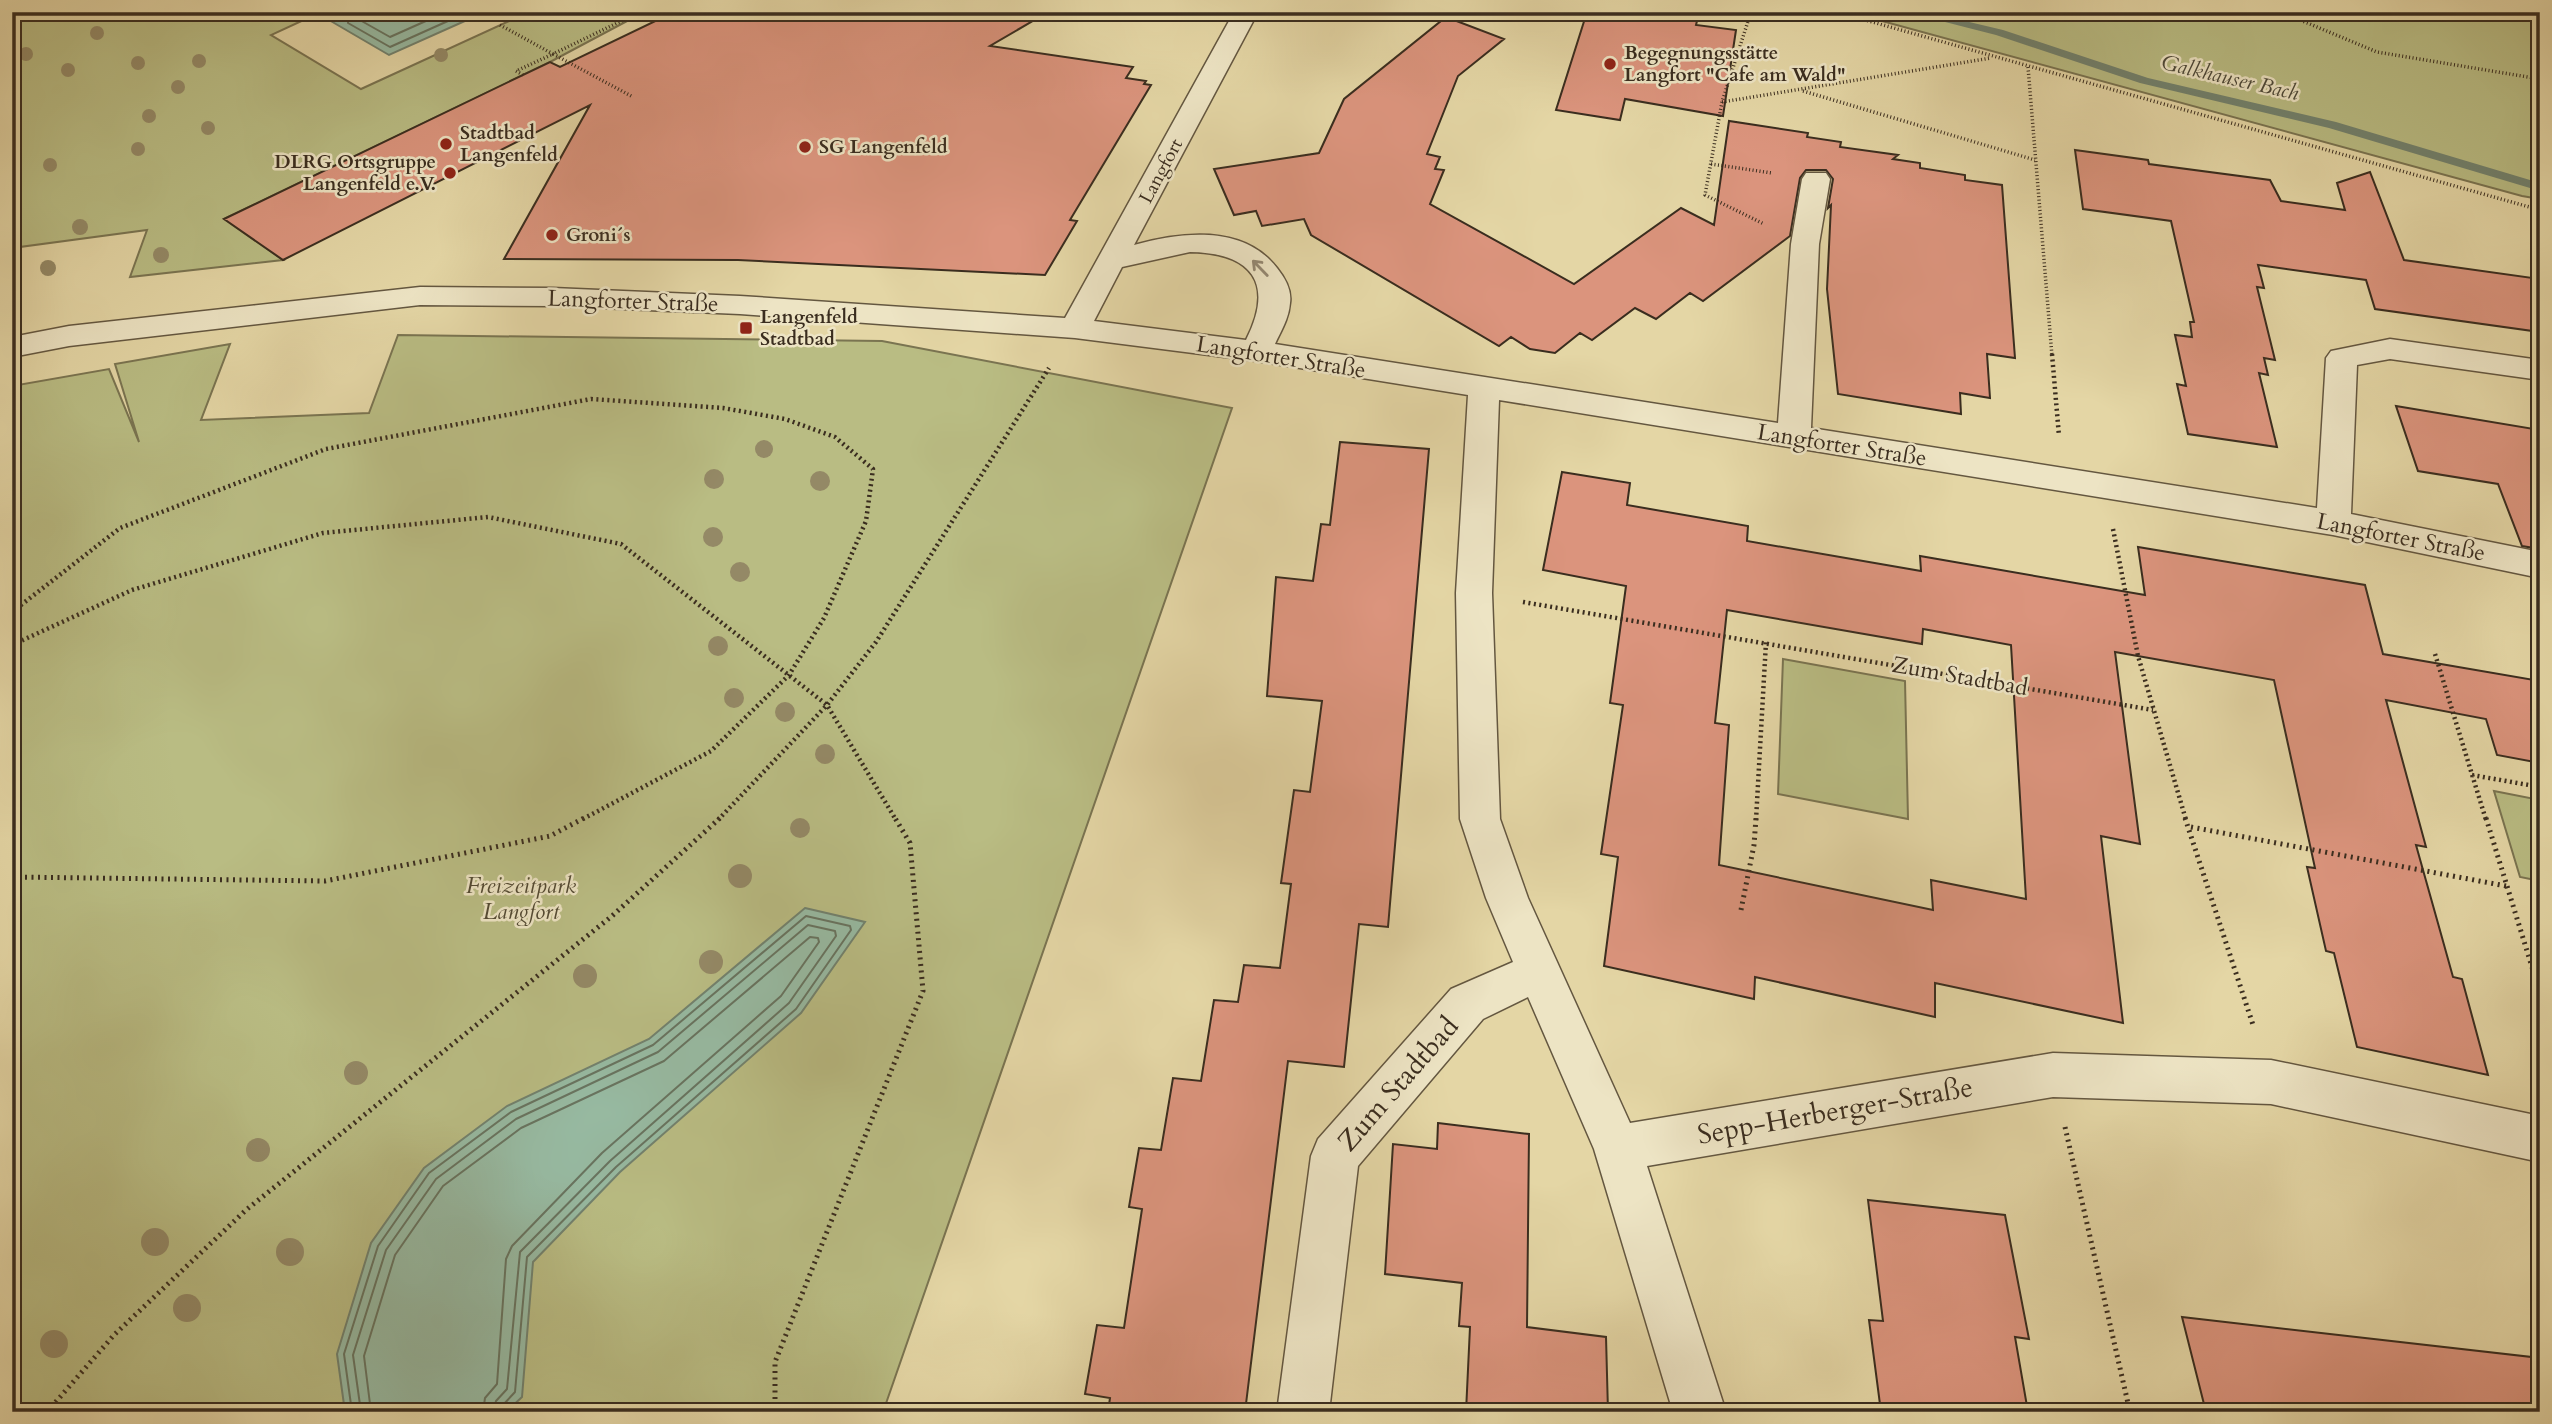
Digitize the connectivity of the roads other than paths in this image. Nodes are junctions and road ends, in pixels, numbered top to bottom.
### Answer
1 (1246, 12) edge
2 (1816, 179) road end
3 (1113, 261) junction
4 (1075, 328) junction
5 (12, 346) edge
6 (1256, 351) junction
7 (2540, 370) edge
8 (1484, 388) junction
9 (1794, 438) junction
10 (2333, 523) junction
11 (2540, 565) edge
12 (1539, 971) junction
13 (2540, 1139) edge
14 (1617, 1148) junction
15 (1303, 1412) edge
16 (1700, 1412) edge

1 - 3 street, Langfort
2 - 9 street
3 - 4 street, Langfort
6 -> 3 street
4 - 5 street, Langforter Straße
4 - 6 street, Langforter Straße
6 - 8 street, Langforter Straße
7 - 10 street
8 - 9 street, Langforter Straße
8 - 12 street
9 - 10 street, Langforter Straße
10 - 11 street, Langforter Straße
12 - 14 street
12 - 15 street, Zum Stadtbad
13 - 14 street, Sepp-Herberger-Straße
14 - 16 street

